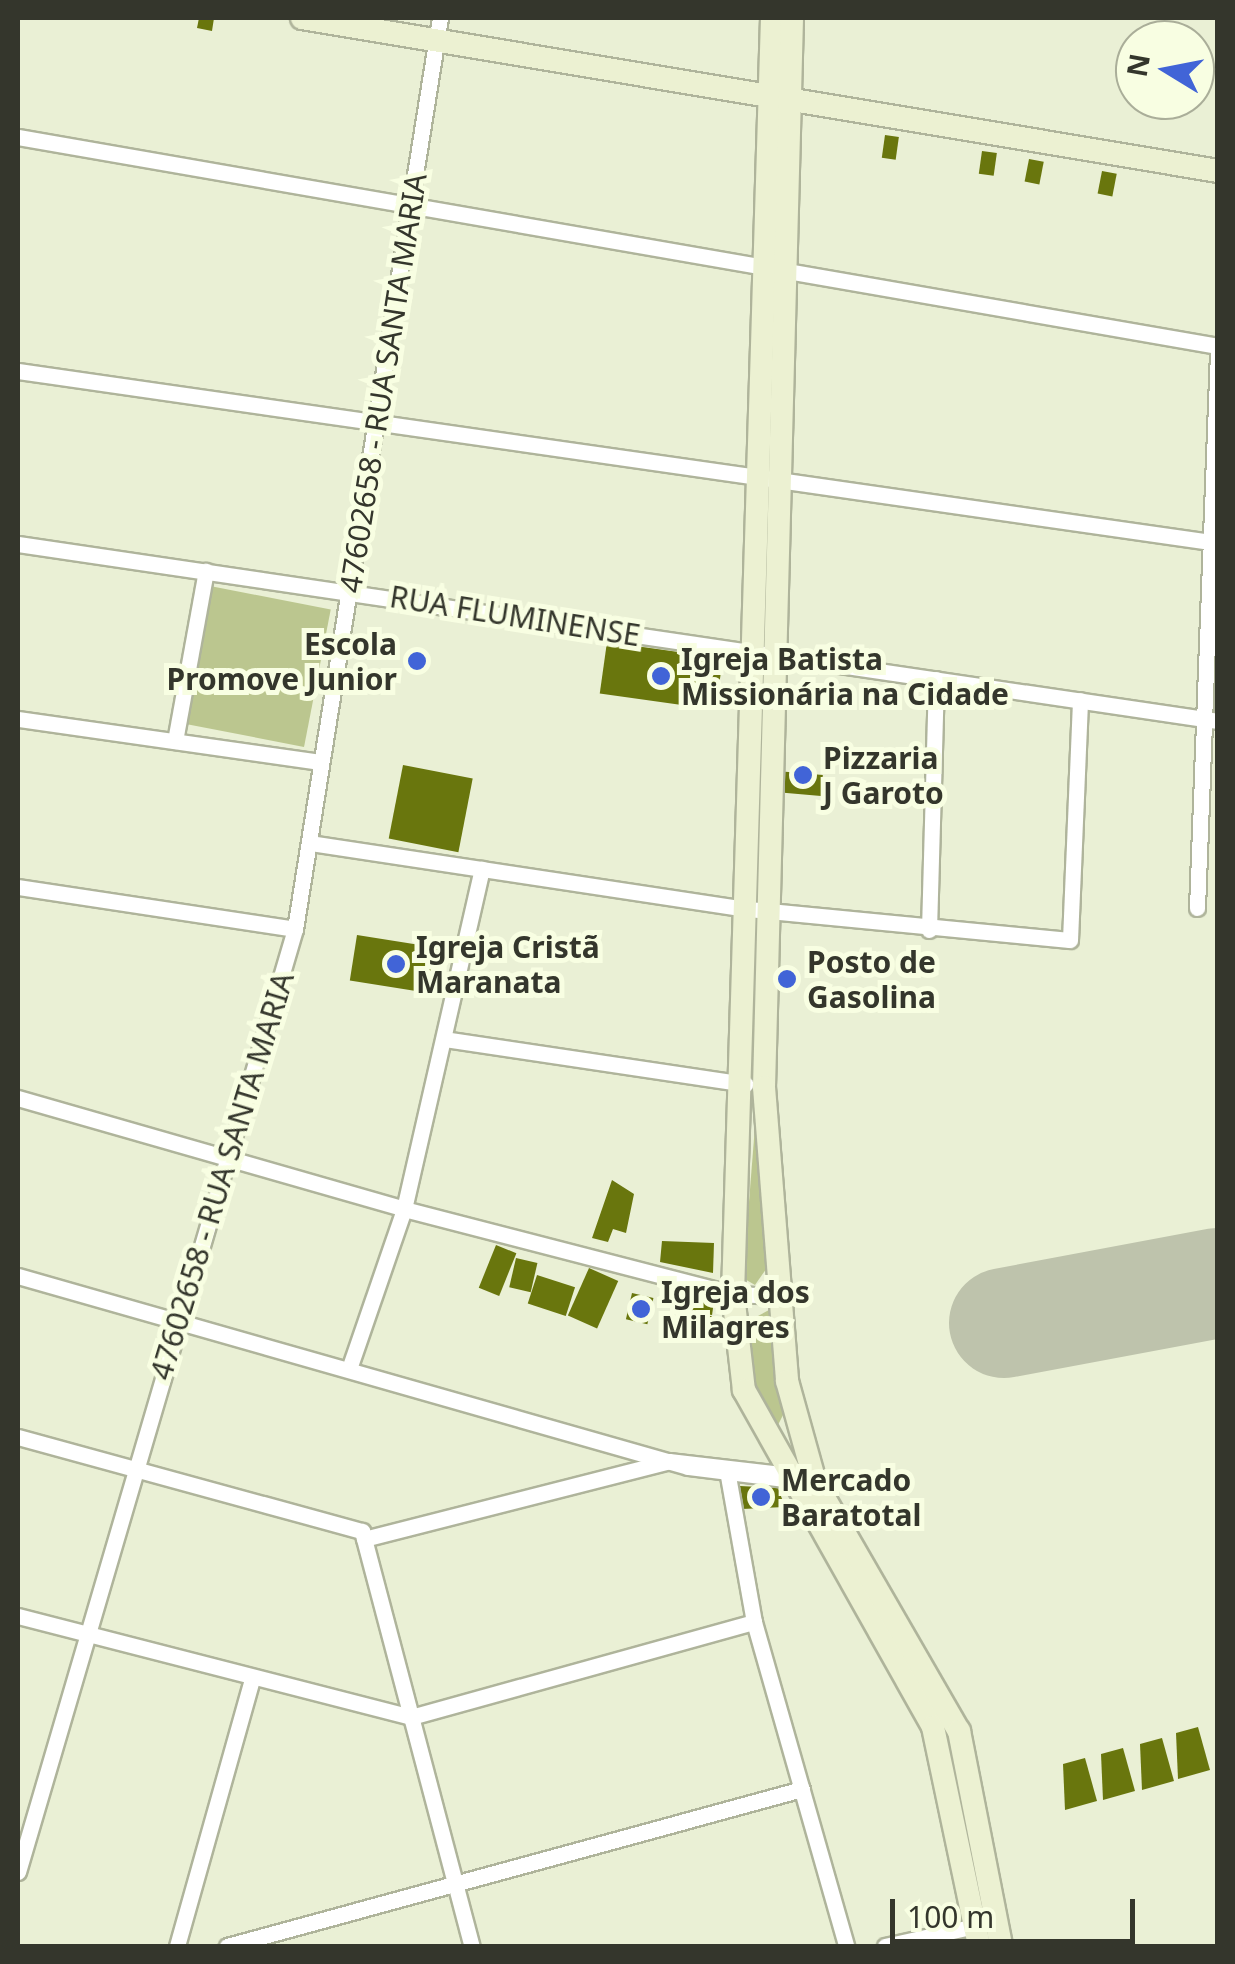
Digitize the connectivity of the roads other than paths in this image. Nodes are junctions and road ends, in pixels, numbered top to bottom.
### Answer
1 (302, 18) edge
2 (359, 18) edge
3 (782, 21) edge
4 (438, 30) edge
5 (780, 98) junction
6 (18, 138) edge
7 (1218, 171) edge
8 (411, 203) junction
9 (777, 266) junction
10 (1218, 348) edge
11 (18, 372) edge
12 (378, 425) junction
13 (772, 480) junction
14 (1214, 543) edge
15 (18, 544) edge
16 (206, 571) junction
17 (351, 592) junction
18 (764, 654) junction
19 (936, 679) junction
20 (1080, 700) junction
21 (18, 719) edge
22 (1211, 720) edge
23 (174, 742) junction
24 (320, 762) junction
25 (310, 843) junction
26 (482, 868) junction
27 (18, 887) edge
28 (1198, 908) dead end
29 (758, 910) junction
30 (295, 929) junction
31 (929, 930) junction
32 (444, 1038) junction
33 (752, 1085) junction
34 (18, 1098) edge
35 (233, 1158) junction
36 (404, 1208) junction
37 (18, 1276) edge
38 (734, 1294) junction
39 (779, 1296) junction
40 (178, 1322) junction
41 (349, 1369) junction
42 (18, 1437) edge
43 (18, 1448) edge
44 (669, 1461) junction
45 (688, 1467) junction
46 (135, 1474) junction
47 (728, 1476) junction
48 (799, 1479) junction
49 (364, 1540) junction
50 (18, 1616) edge
51 (754, 1622) junction
52 (88, 1634) junction
53 (252, 1679) junction
54 (411, 1717) junction
55 (802, 1789) junction
56 (18, 1872) edge
57 (455, 1882) junction
58 (983, 1931) edge
59 (177, 1946) edge
60 (227, 1946) edge
61 (472, 1946) edge
62 (846, 1946) edge
63 (885, 1946) edge
64 (1000, 1946) edge

1 - 4 street
2 - 4 street
3 - 5 street
4 - 5 street
4 - 8 street, 47602658 - RUA SANTA MARIA
5 - 7 street
5 - 9 street
6 - 8 street
8 - 9 street
8 - 12 street, 47602658 - RUA SANTA MARIA
9 - 10 street
9 - 13 street
10 - 14 street
11 - 12 street
12 - 13 street
12 - 17 street, 47602658 - RUA SANTA MARIA
13 - 14 street
13 - 18 street
14 - 22 street
15 - 16 street, RUA FLUMINENSE
16 - 17 street, RUA FLUMINENSE
16 - 23 street
17 - 18 street, RUA FLUMINENSE
17 - 24 street, 47602658 - RUA SANTA MARIA
18 - 19 street, RUA FLUMINENSE
18 - 29 street
19 - 20 street, RUA FLUMINENSE
19 - 31 street
20 - 22 street, RUA FLUMINENSE
20 - 31 street
21 - 23 street
22 - 28 street
23 - 24 street
24 - 25 street, 47602658 - RUA SANTA MARIA
25 - 26 street
25 - 30 street, 47602658 - RUA SANTA MARIA
26 - 29 street
26 - 32 street
27 - 30 street
29 - 31 street
29 - 33 street
29 - 33 street
30 - 35 street, 47602658 - RUA SANTA MARIA
32 - 33 street
32 - 36 street
33 - 38 street
33 - 39 street
34 - 35 street
35 - 36 street
35 - 40 street, 47602658 - RUA SANTA MARIA
36 - 38 street
36 - 41 street
37 - 40 street
38 - 39 street
38 - 48 street
39 - 48 street
40 - 41 street
40 - 46 street, 47602658 - RUA SANTA MARIA
41 - 44 street
42 - 46 street
43 - 46 street
44 - 45 street
44 - 48 street
44 - 49 street
45 - 47 street
45 - 49 street
46 - 49 street
46 - 52 street, 47602658 - RUA SANTA MARIA
47 - 48 street
47 - 51 street
48 - 58 street
49 - 54 street
50 - 52 street
51 - 54 street
51 - 55 street
52 - 53 street
52 - 56 street, 47602658 - RUA SANTA MARIA
53 - 54 street
53 - 59 street
54 - 57 street
55 - 57 street
55 - 62 street
57 - 60 street
57 - 61 street
58 - 63 street
58 - 64 street

